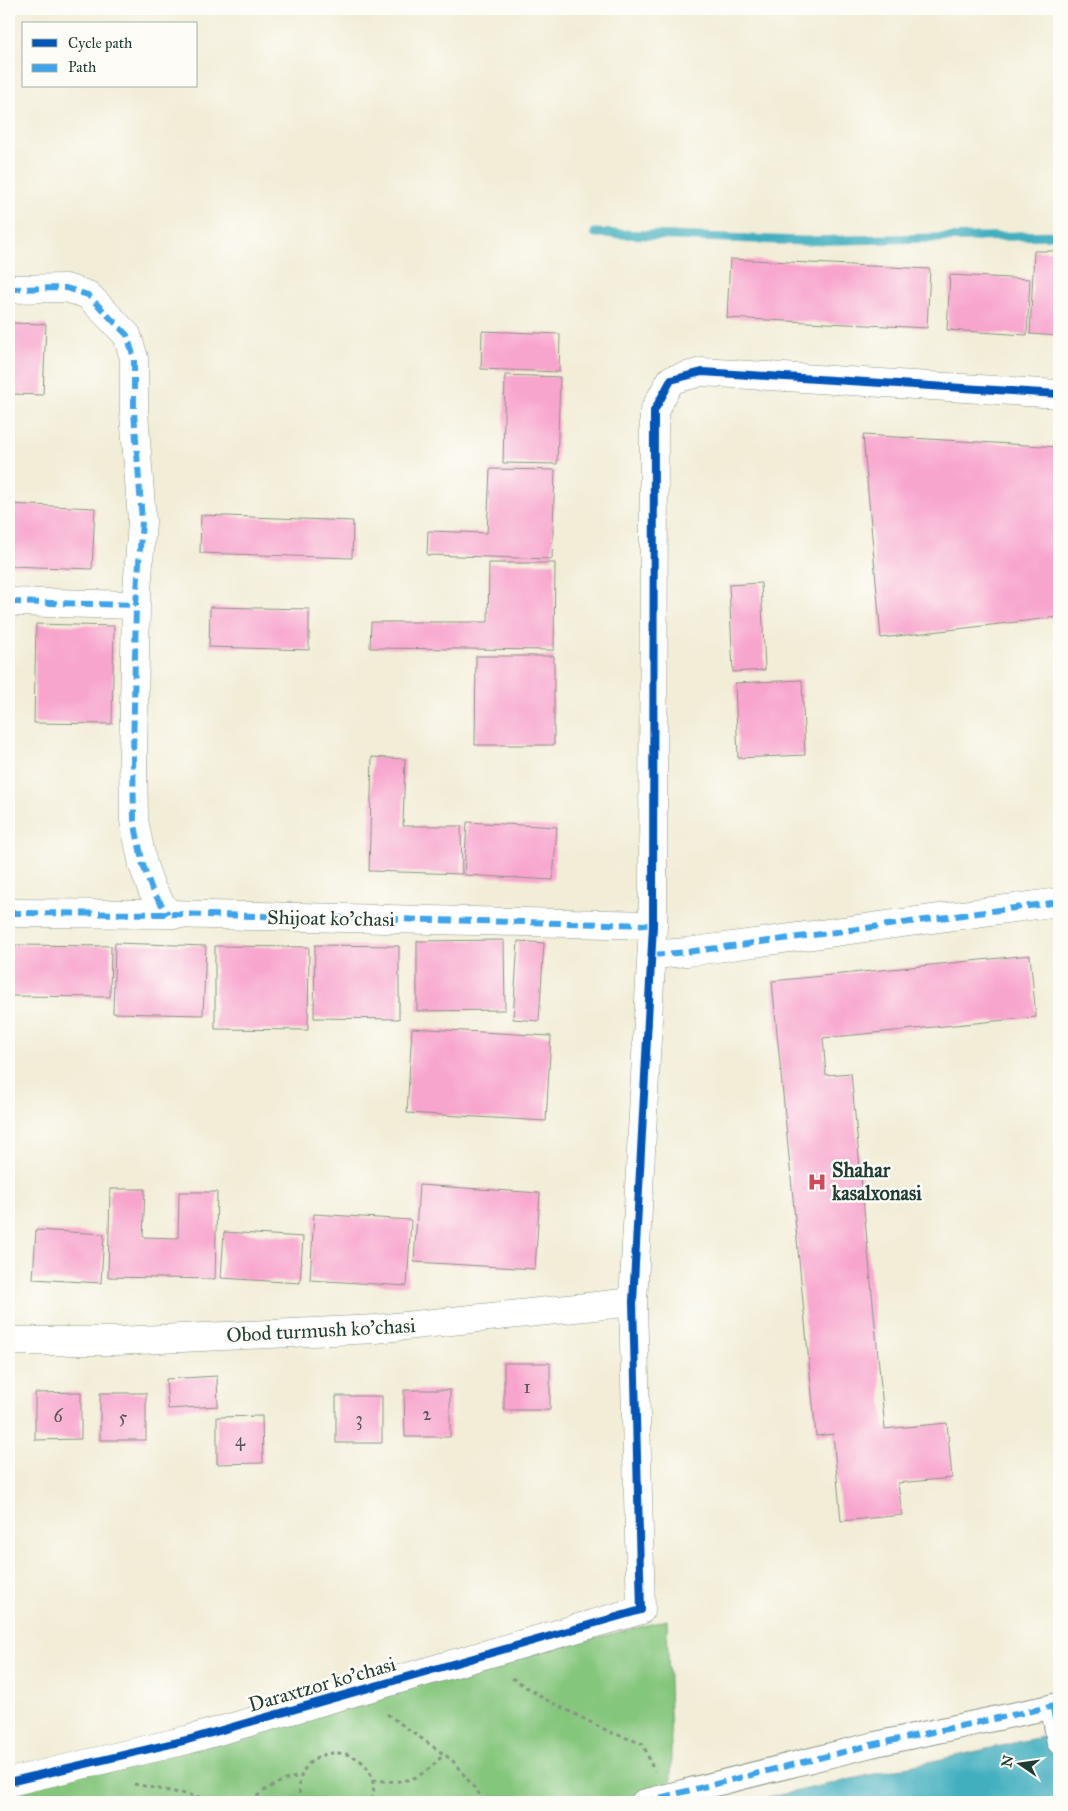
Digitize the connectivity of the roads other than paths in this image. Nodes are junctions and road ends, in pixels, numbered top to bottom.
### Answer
1 (9, 289) edge
2 (1059, 394) edge
3 (9, 602) edge
4 (136, 605) junction
5 (1059, 902) edge
6 (9, 913) edge
7 (168, 914) junction
8 (653, 925) junction
9 (652, 955) junction
10 (633, 1302) junction
11 (9, 1341) edge
12 (1056, 1706) edge
13 (1059, 1742) edge
14 (9, 1782) edge
15 (654, 1800) edge

1 - 4 street
2 - 8 street
3 - 4 street
4 - 7 street
5 - 9 street
6 - 7 street, Shijoat ko'chasi
7 - 8 street, Shijoat ko'chasi
8 - 9 street
9 - 10 street
10 - 11 street, Obod turmush ko'chasi
10 - 14 street, Daraxtzor ko'chasi
12 - 13 street
12 - 15 street

